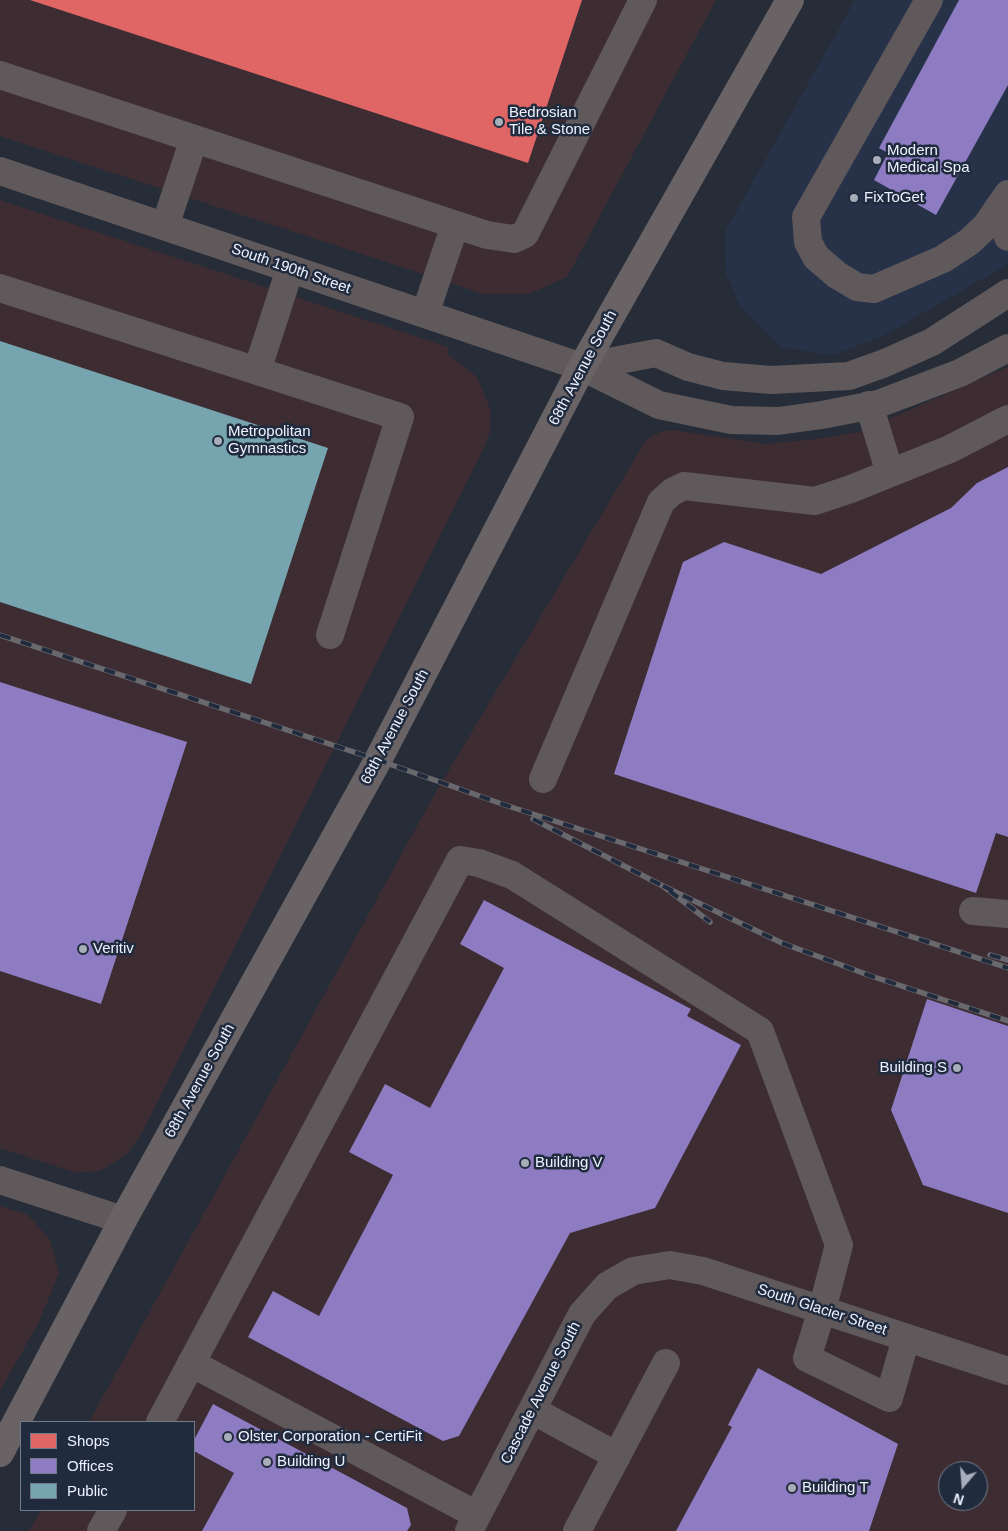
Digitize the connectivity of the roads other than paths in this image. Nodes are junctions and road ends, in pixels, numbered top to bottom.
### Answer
1 (643, 0) edge
2 (790, 0) edge
3 (929, 0) edge
4 (0, 75) edge
5 (194, 139) junction
6 (0, 171) edge
7 (1003, 201) edge
8 (455, 225) junction
9 (165, 226) junction
10 (1008, 237) edge
11 (290, 269) junction
12 (0, 288) edge
13 (1008, 293) edge
14 (425, 314) junction
15 (1008, 348) edge
16 (582, 367) junction
17 (257, 371) junction
18 (868, 406) junction
19 (1008, 419) edge
20 (890, 473) junction
21 (330, 635) dead end
22 (543, 779) dead end
23 (973, 911) dead end
24 (1008, 914) edge
25 (0, 1180) edge
26 (123, 1220) junction
27 (633, 1271) joint
28 (822, 1310) junction
29 (906, 1338) junction
30 (191, 1363) junction
31 (666, 1363) dead end
32 (1008, 1371) edge
33 (532, 1410) junction
34 (161, 1421) edge
35 (0, 1453) edge
36 (617, 1456) junction
37 (112, 1511) edge
38 (473, 1523) edge
39 (101, 1531) edge
40 (577, 1531) edge

1 - 8 street
2 - 16 main road, 68th Avenue South
3 - 7 street
4 - 5 street
5 - 8 street
5 - 9 street
6 - 9 street, South 190th Street
7 - 10 street
8 - 14 street
9 - 11 street, South 190th Street
11 - 14 street, South 190th Street
11 - 17 street
12 - 17 street
13 - 16 street, South 190th Street
14 - 16 street, South 190th Street
15 - 18 street, South 190th Street
16 - 18 street, South 190th Street
16 - 26 main road, 68th Avenue South
17 - 21 street
18 - 20 street
19 - 20 street
20 - 22 street
23 - 24 street
25 - 26 street
26 - 35 main road, 68th Avenue South
27 - 28 street, South Glacier Street
27 - 33 street, Cascade Avenue South
28 - 29 street, South Glacier Street
28 - 29 street
28 - 30 street
29 - 32 street, South Glacier Street
30 - 34 street
30 - 38 street
31 - 36 street
33 - 36 street
33 - 38 street, Cascade Avenue South
36 - 40 street
37 - 39 street

